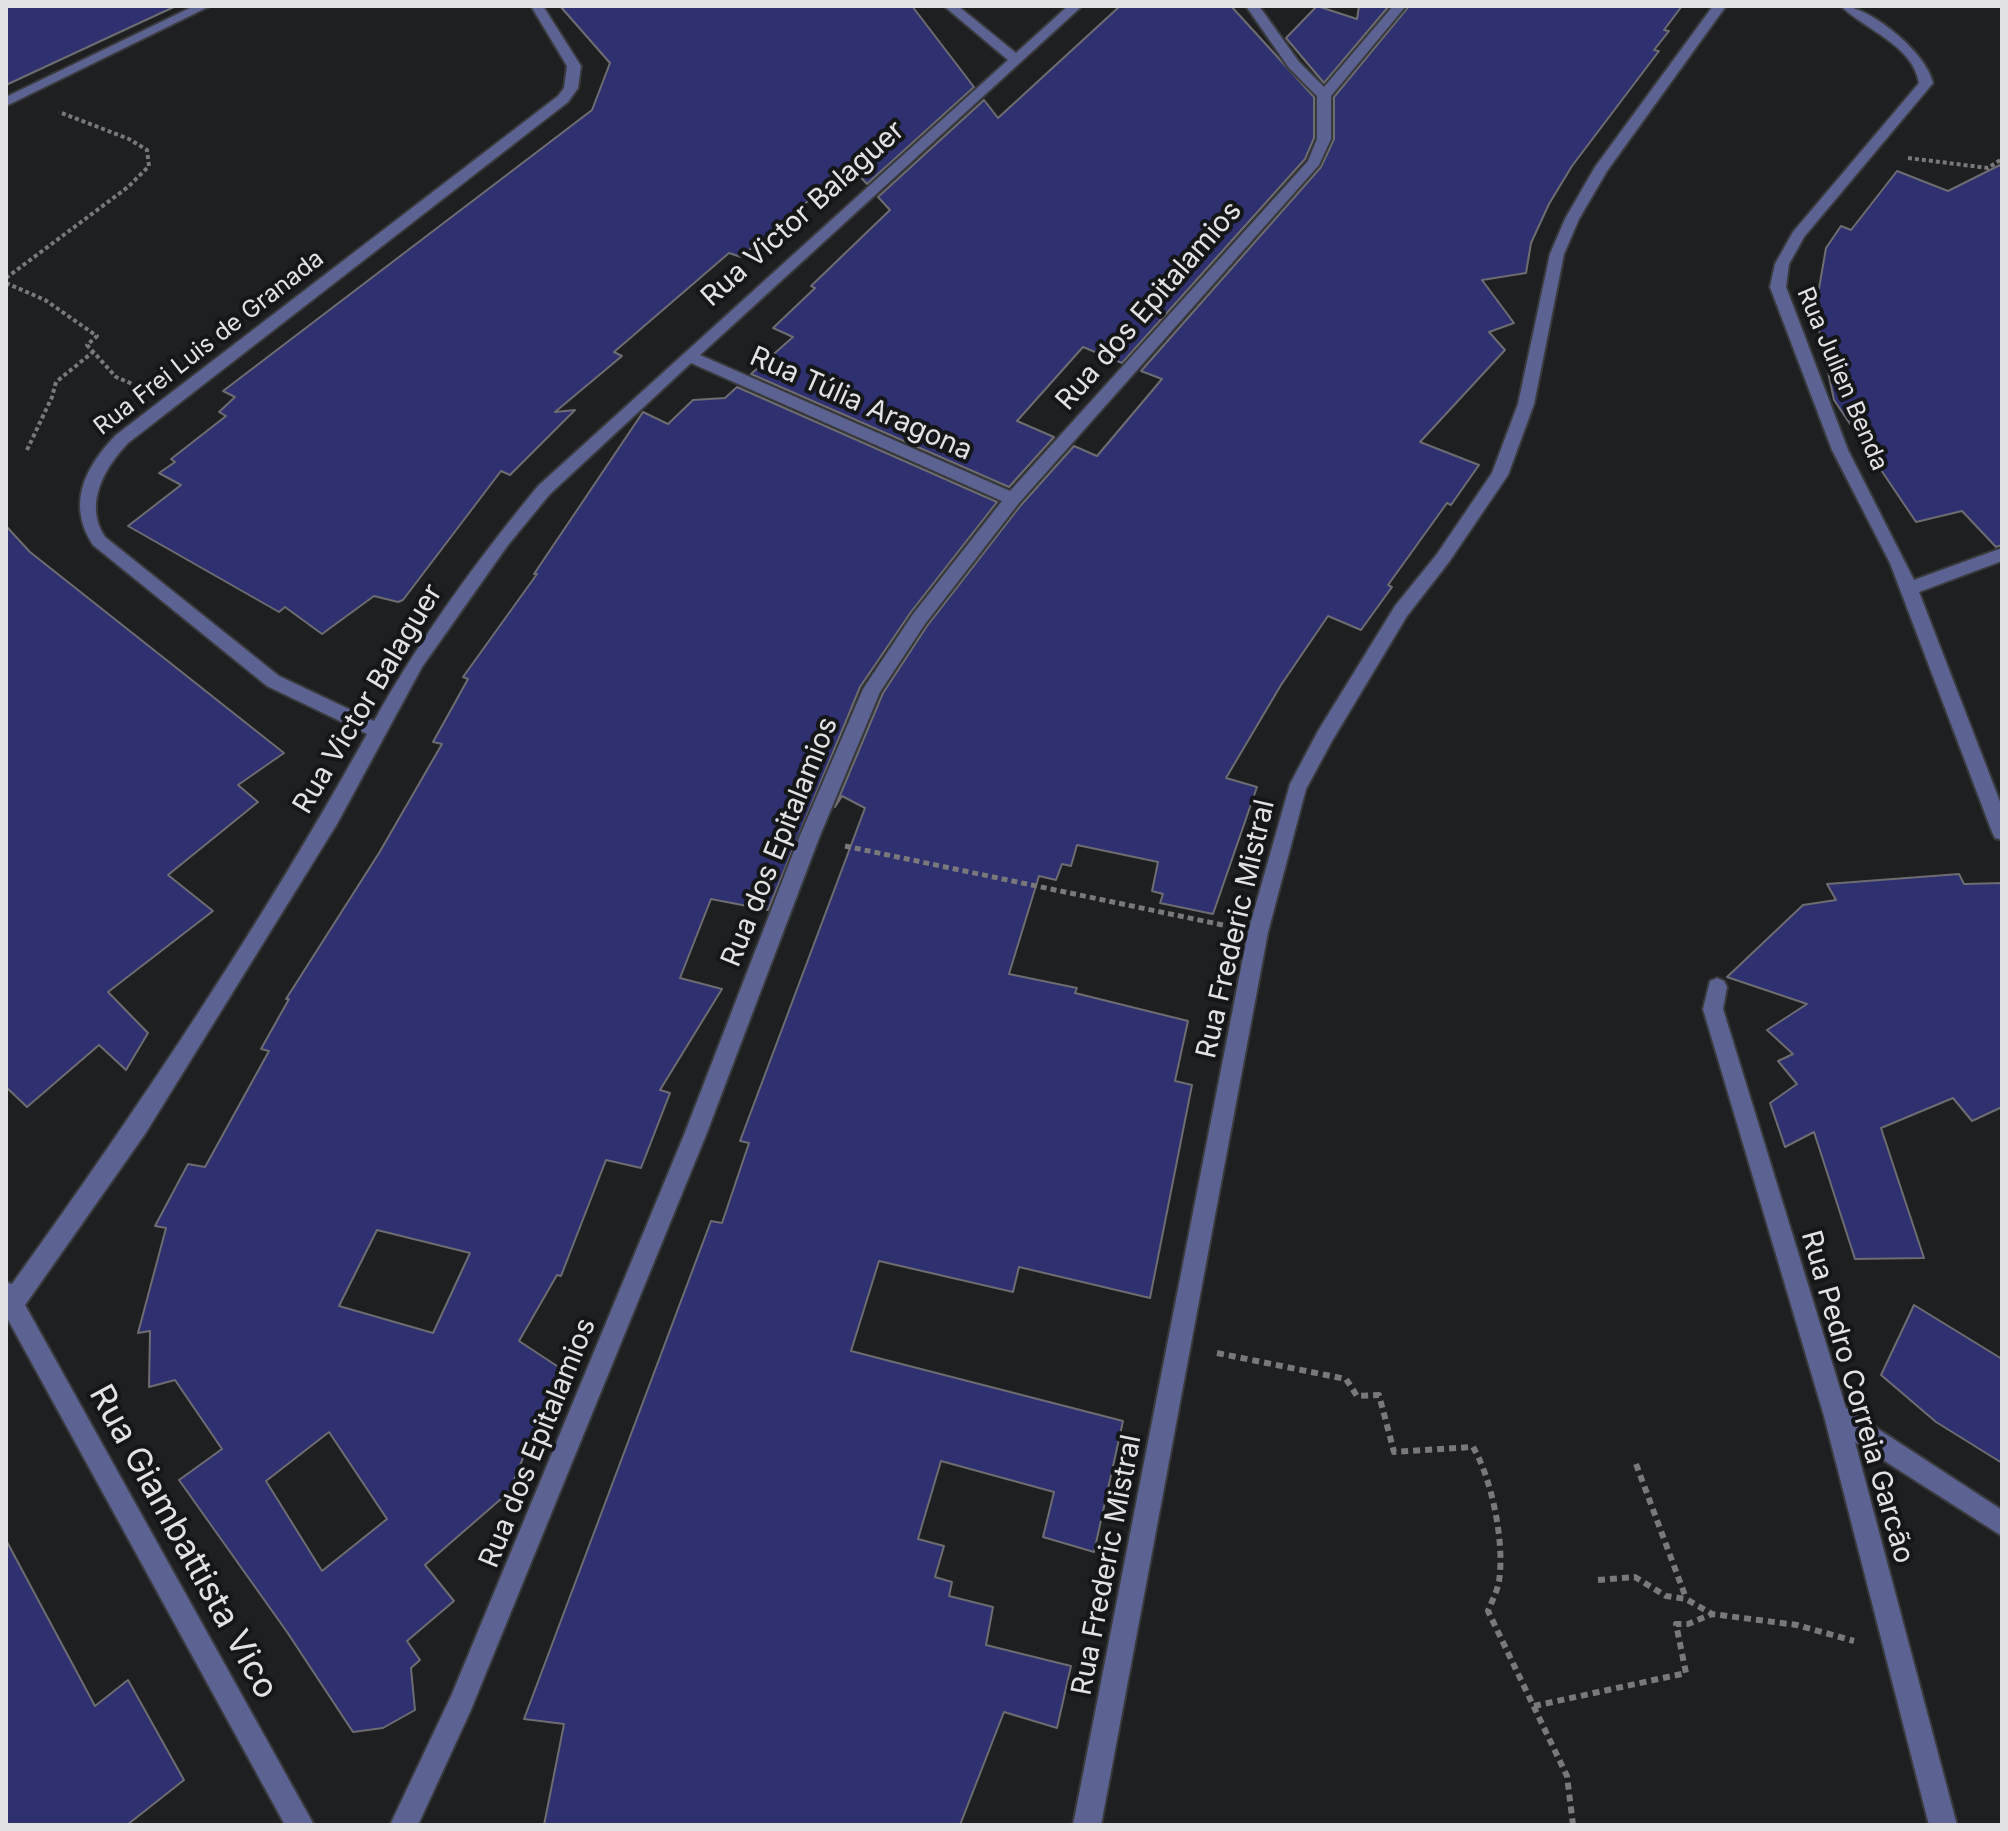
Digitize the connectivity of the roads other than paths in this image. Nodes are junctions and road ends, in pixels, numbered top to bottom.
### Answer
1 (204, 6) edge
2 (537, 6) edge
3 (950, 6) edge
4 (1076, 6) edge
5 (1252, 6) edge
6 (1400, 6) edge
7 (1720, 6) edge
8 (1847, 6) edge
9 (1015, 59) junction
10 (1324, 95) junction
11 (13, 99) edge
12 (688, 356) junction
13 (1013, 499) junction
14 (2002, 554) edge
15 (1908, 589) junction
16 (378, 731) junction
17 (2002, 832) edge
18 (1717, 987) dead end
19 (10, 1298) edge
20 (1836, 1416) junction
21 (2002, 1524) edge
22 (300, 1825) edge
23 (404, 1825) edge
24 (1087, 1825) edge
25 (1943, 1825) edge

1 - 11 street
2 - 16 street, Rua Frei Luis de Granada
3 - 9 street
4 - 9 street, Rua Victor Balaguer
5 - 10 street
6 - 10 street
7 - 24 street, Rua Frederic Mistral
8 - 15 street, Rua Julien Benda
9 - 12 street, Rua Victor Balaguer
10 - 13 street, Rua dos Epitalamios
12 - 13 street, Rua Túlia Aragona
12 - 16 street, Rua Victor Balaguer
13 - 23 street, Rua dos Epitalamios
14 - 15 street
15 - 17 street, Rua Julien Benda
16 - 19 street, Rua Victor Balaguer
18 - 20 street, Rua Pedro Correia Garcão
19 - 22 street, Rua Giambattista Vico
20 - 21 street
20 - 25 street, Rua Pedro Correia Garcão

